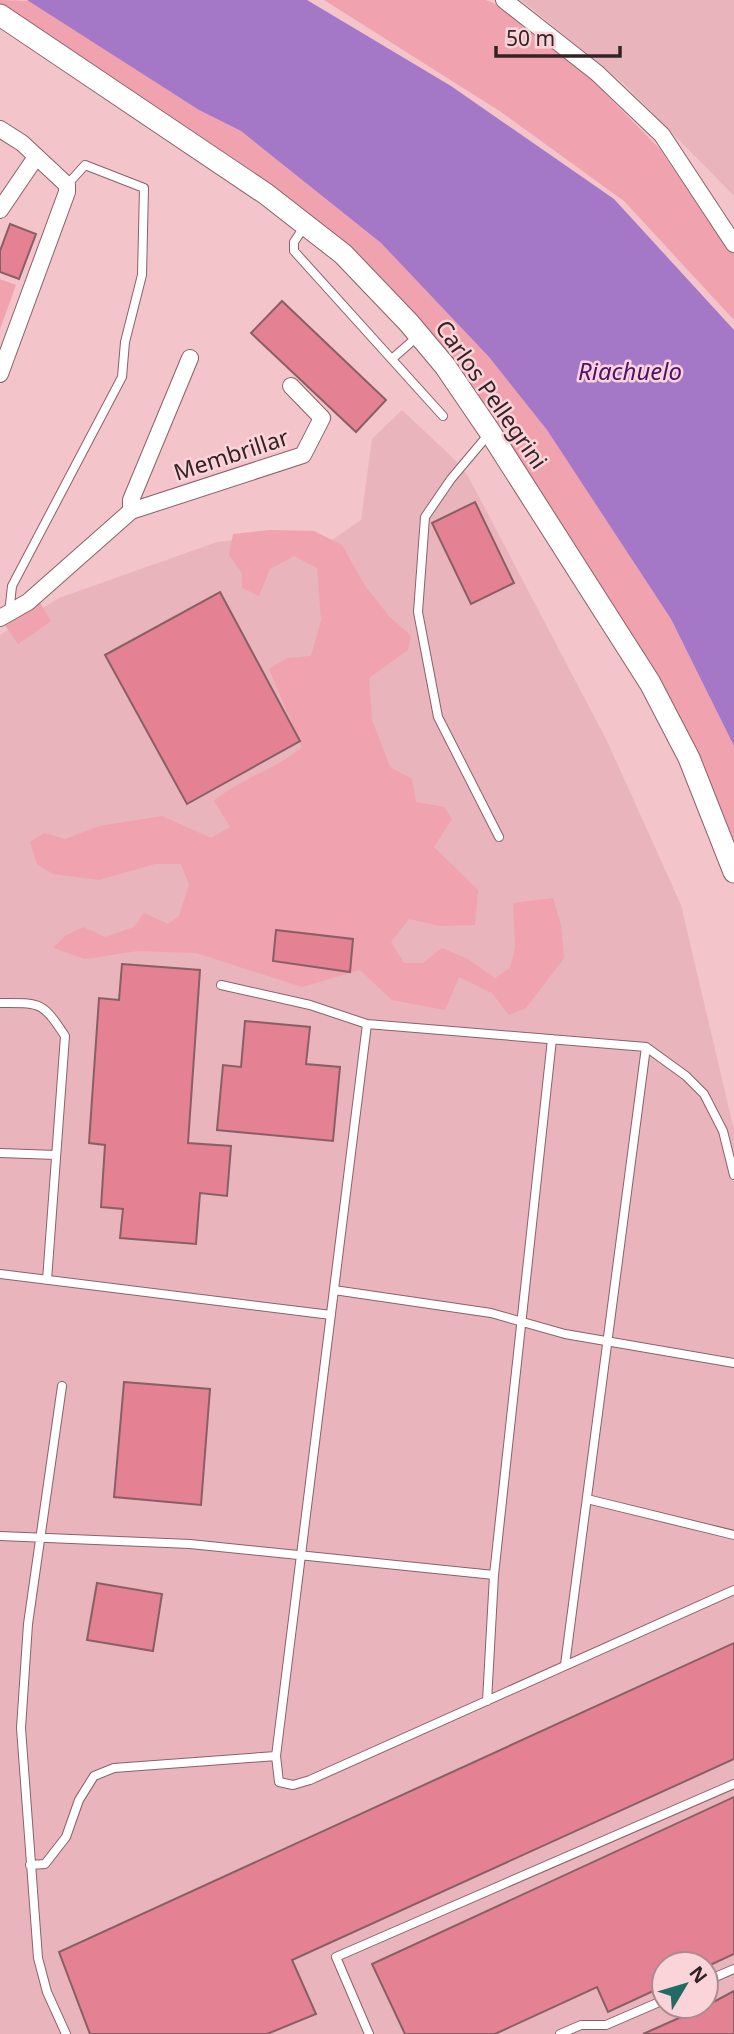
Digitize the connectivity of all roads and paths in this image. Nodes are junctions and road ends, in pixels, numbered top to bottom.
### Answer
1 (504, 0) edge
2 (0, 15) edge
3 (0, 129) edge
4 (36, 157) junction
5 (67, 185) junction
6 (0, 210) edge
7 (306, 224) junction
8 (734, 244) edge
9 (419, 335) junction
10 (190, 358) dead end
11 (393, 358) junction
12 (0, 373) edge
13 (291, 386) dead end
14 (443, 416) dead end
15 (490, 432) junction
16 (131, 511) junction
17 (5, 616) edge
18 (499, 837) dead end
19 (734, 872) edge
20 (221, 985) dead end
21 (0, 1003) edge
22 (367, 1024) junction
23 (552, 1039) junction
24 (646, 1047) junction
25 (0, 1153) edge
26 (56, 1155) junction
27 (734, 1175) edge
28 (1, 1271) edge
29 (47, 1280) junction
30 (334, 1290) junction
31 (331, 1315) junction
32 (522, 1322) junction
33 (607, 1343) junction
34 (734, 1363) edge
35 (62, 1386) dead end
36 (587, 1499) junction
37 (734, 1535) edge
38 (0, 1536) edge
39 (41, 1536) junction
40 (301, 1555) junction
41 (494, 1575) junction
42 (734, 1590) edge
43 (565, 1665) junction
44 (487, 1701) junction
45 (276, 1756) junction
46 (734, 1784) edge
47 (30, 1865) junction
48 (650, 2006) edge
49 (583, 2030) edge
50 (66, 2034) edge
51 (369, 2034) edge
52 (559, 2034) edge

1 - 8 street
2 - 7 street, Carlos Pellegrini
3 - 4 street
4 - 5 street
4 - 6 street
5 - 12 street
5 - 17 lane
7 - 9 street, Carlos Pellegrini
7 - 11 lane
9 - 11 lane
9 - 15 street, Carlos Pellegrini
10 - 16 street
11 - 14 lane
13 - 16 street, Membrillar
15 - 18 lane
15 - 19 street, Carlos Pellegrini
16 - 17 street
20 - 22 lane
21 - 26 lane
22 - 23 lane
22 - 30 lane
23 - 24 lane
23 - 32 lane
24 - 27 lane
24 - 33 lane
25 - 26 lane
26 - 29 lane
28 - 29 lane
29 - 31 lane
30 - 31 lane
30 - 32 lane
31 - 40 lane
32 - 33 lane
32 - 41 lane
33 - 34 lane
33 - 36 lane
35 - 39 lane
36 - 37 lane
36 - 43 lane
38 - 39 lane
39 - 40 lane
39 - 47 lane
40 - 41 lane
40 - 45 lane
41 - 44 lane
42 - 43 lane
43 - 44 lane
44 - 45 lane
45 - 47 lane
46 - 51 lane
47 - 50 lane
48 - 49 lane
49 - 52 lane

